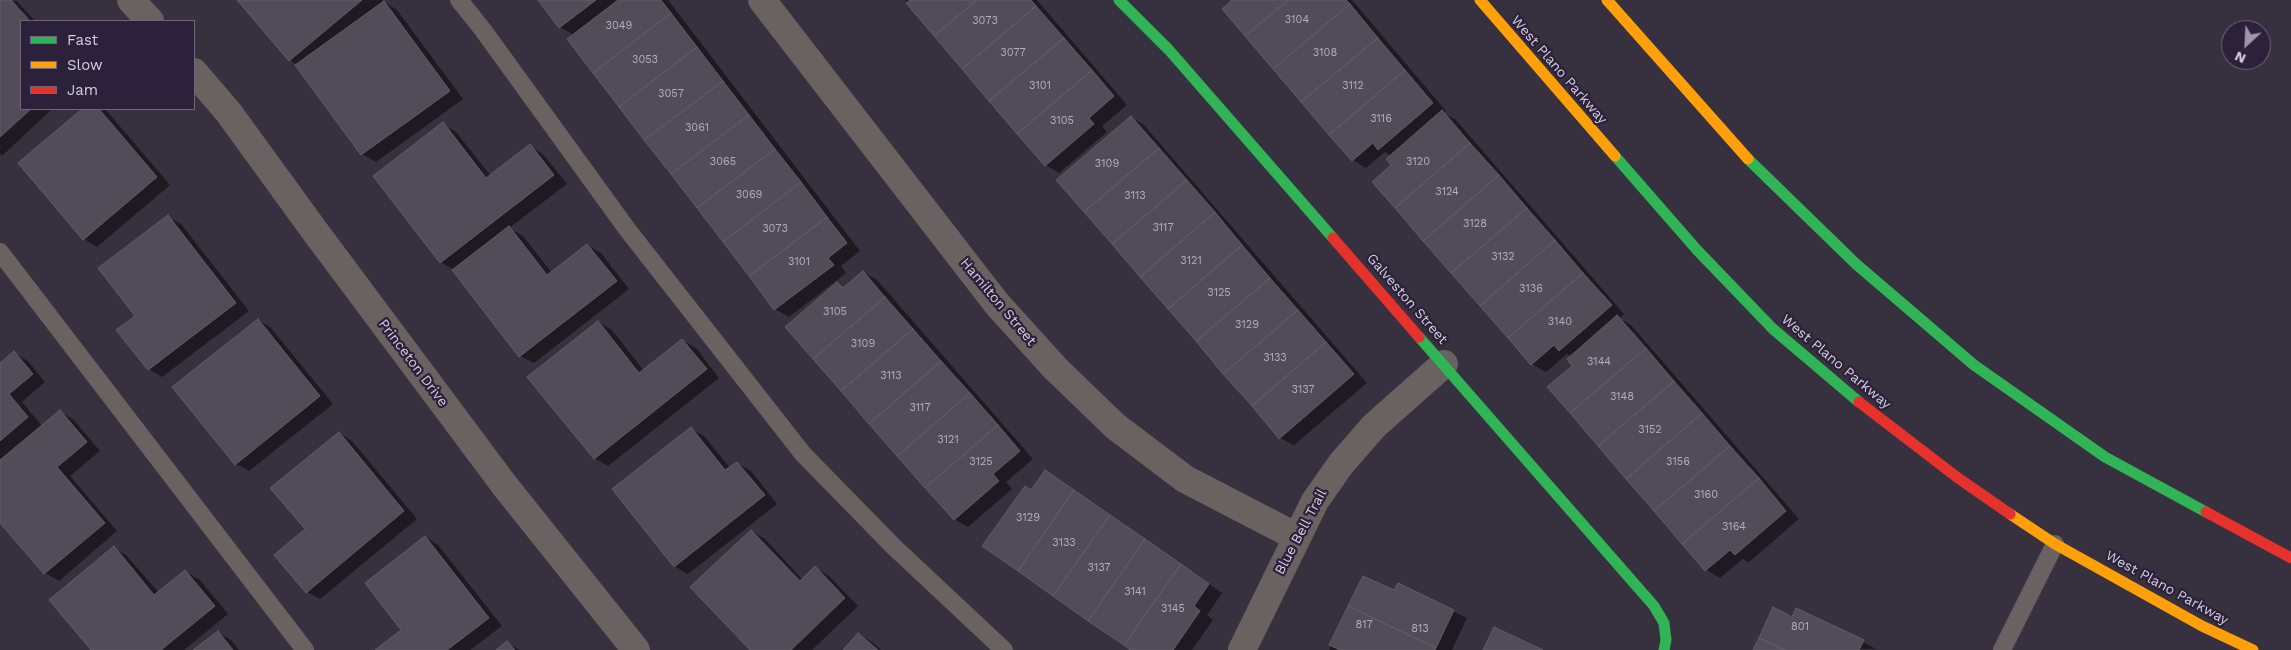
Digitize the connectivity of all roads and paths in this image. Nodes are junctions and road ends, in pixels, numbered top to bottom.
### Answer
1 (131, 0) edge
2 (459, 0) edge
3 (762, 0) edge
4 (1120, 0) edge
5 (1480, 0) edge
6 (1607, 0) edge
7 (149, 20) edge
8 (195, 73) edge
9 (0, 252) edge
10 (1444, 364) junction
11 (1297, 537) junction
12 (2055, 544) junction
13 (2291, 558) edge
14 (305, 650) edge
15 (636, 650) edge
16 (1004, 650) edge
17 (1242, 650) edge
18 (1664, 650) edge
19 (2002, 650) edge
20 (2252, 650) edge

1 - 7 street
2 - 16 lane
3 - 11 street, Hamilton Street
4 - 10 main road, Galveston Street
5 - 12 main road, West Plano Parkway
6 - 13 main road
8 - 15 street, Princeton Drive
9 - 14 lane
10 - 11 street, Blue Bell Trail
10 - 18 main road, Galveston Street
11 - 17 street, Blue Bell Trail
12 - 19 lane
12 - 20 main road, West Plano Parkway

